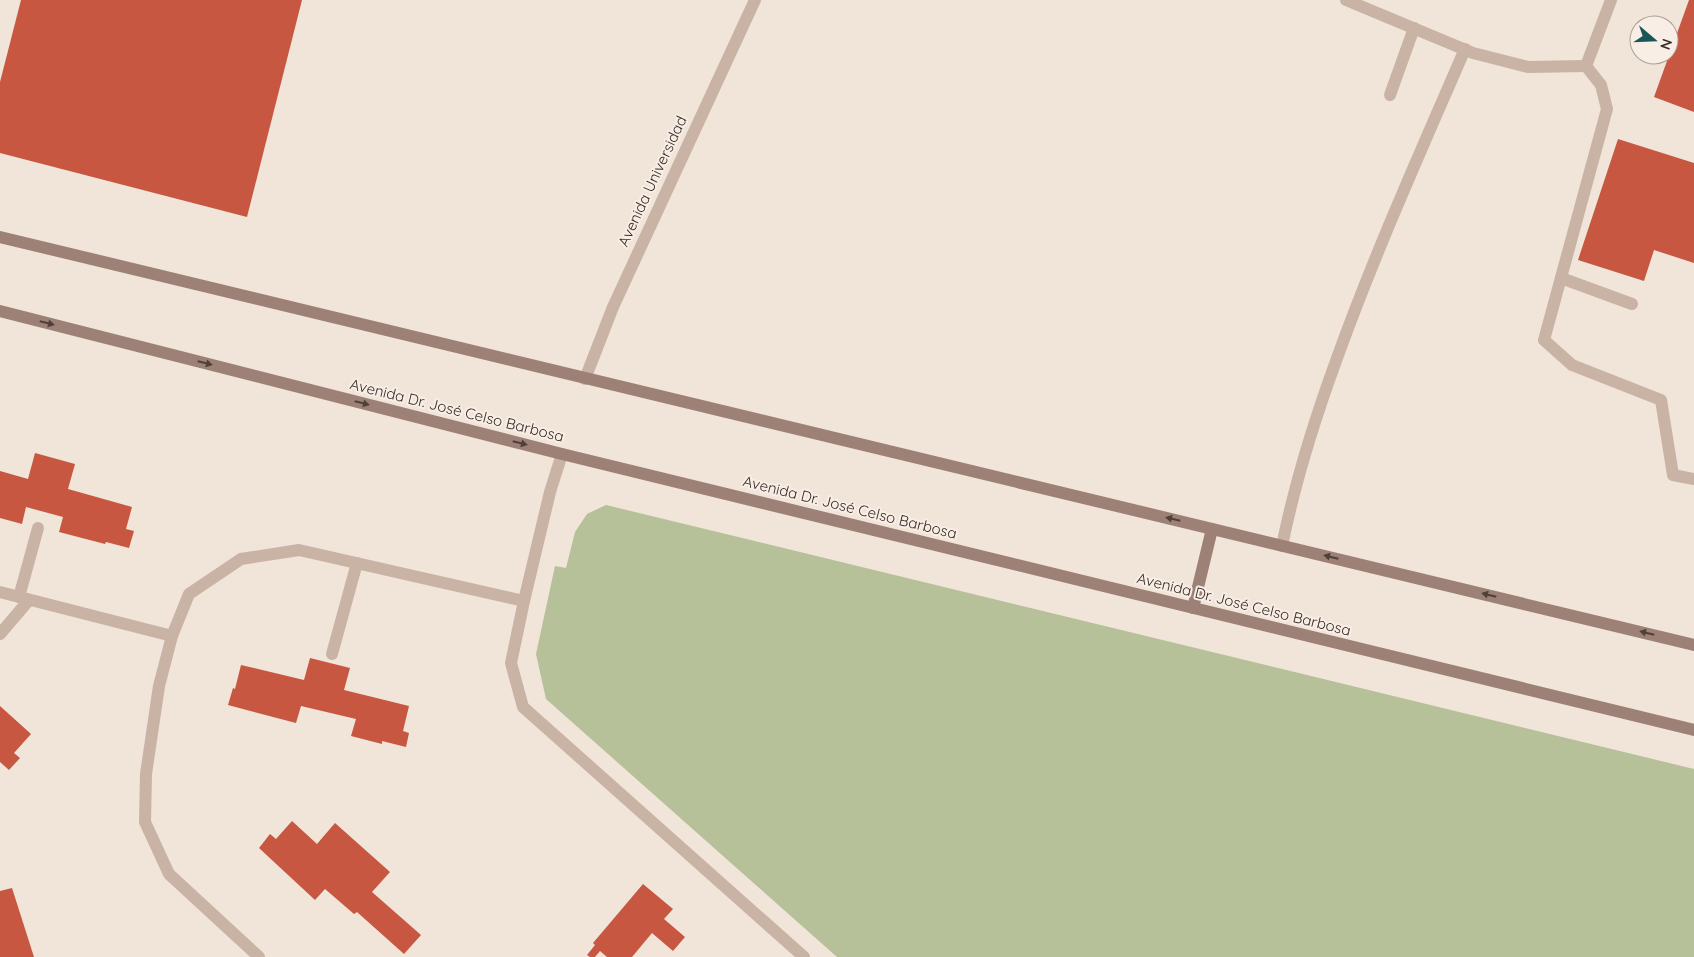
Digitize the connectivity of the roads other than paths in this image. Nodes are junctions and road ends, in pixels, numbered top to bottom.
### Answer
1 (755, 0) edge
2 (1346, 0) edge
3 (1611, 0) edge
4 (1414, 28) junction
5 (1465, 49) junction
6 (1586, 66) junction
7 (1390, 95) dead end
8 (0, 237) edge
9 (1561, 278) junction
10 (1632, 304) dead end
11 (0, 311) edge
12 (586, 379) junction
13 (562, 454) junction
14 (1694, 480) edge
15 (38, 528) dead end
16 (1212, 529) junction
17 (1282, 546) junction
18 (357, 563) junction
19 (0, 592) edge
20 (24, 598) junction
21 (524, 601) junction
22 (1193, 608) junction
23 (0, 634) edge
24 (172, 636) junction
25 (1694, 645) edge
26 (332, 654) dead end
27 (1694, 730) edge
28 (259, 957) edge
29 (804, 957) edge

1 - 12 street, Avenida Universidad
2 - 4 street
3 - 6 street
4 - 5 street
4 - 7 street
5 - 6 street
5 - 17 street
6 - 9 street
8 - 12 main road
9 - 10 street
9 - 14 street
11 -> 13 main road, Avenida Dr. José Celso Barbosa
16 -> 12 main road
13 - 21 street
13 - 22 main road, Avenida Dr. José Celso Barbosa
15 - 20 street
16 - 17 main road
16 - 22 main road
25 -> 17 main road
18 - 21 street
18 - 24 street
18 - 26 street
19 - 20 street
20 - 23 street
20 - 24 street
21 - 29 street
22 - 27 main road, Avenida Dr. José Celso Barbosa
24 - 28 street

